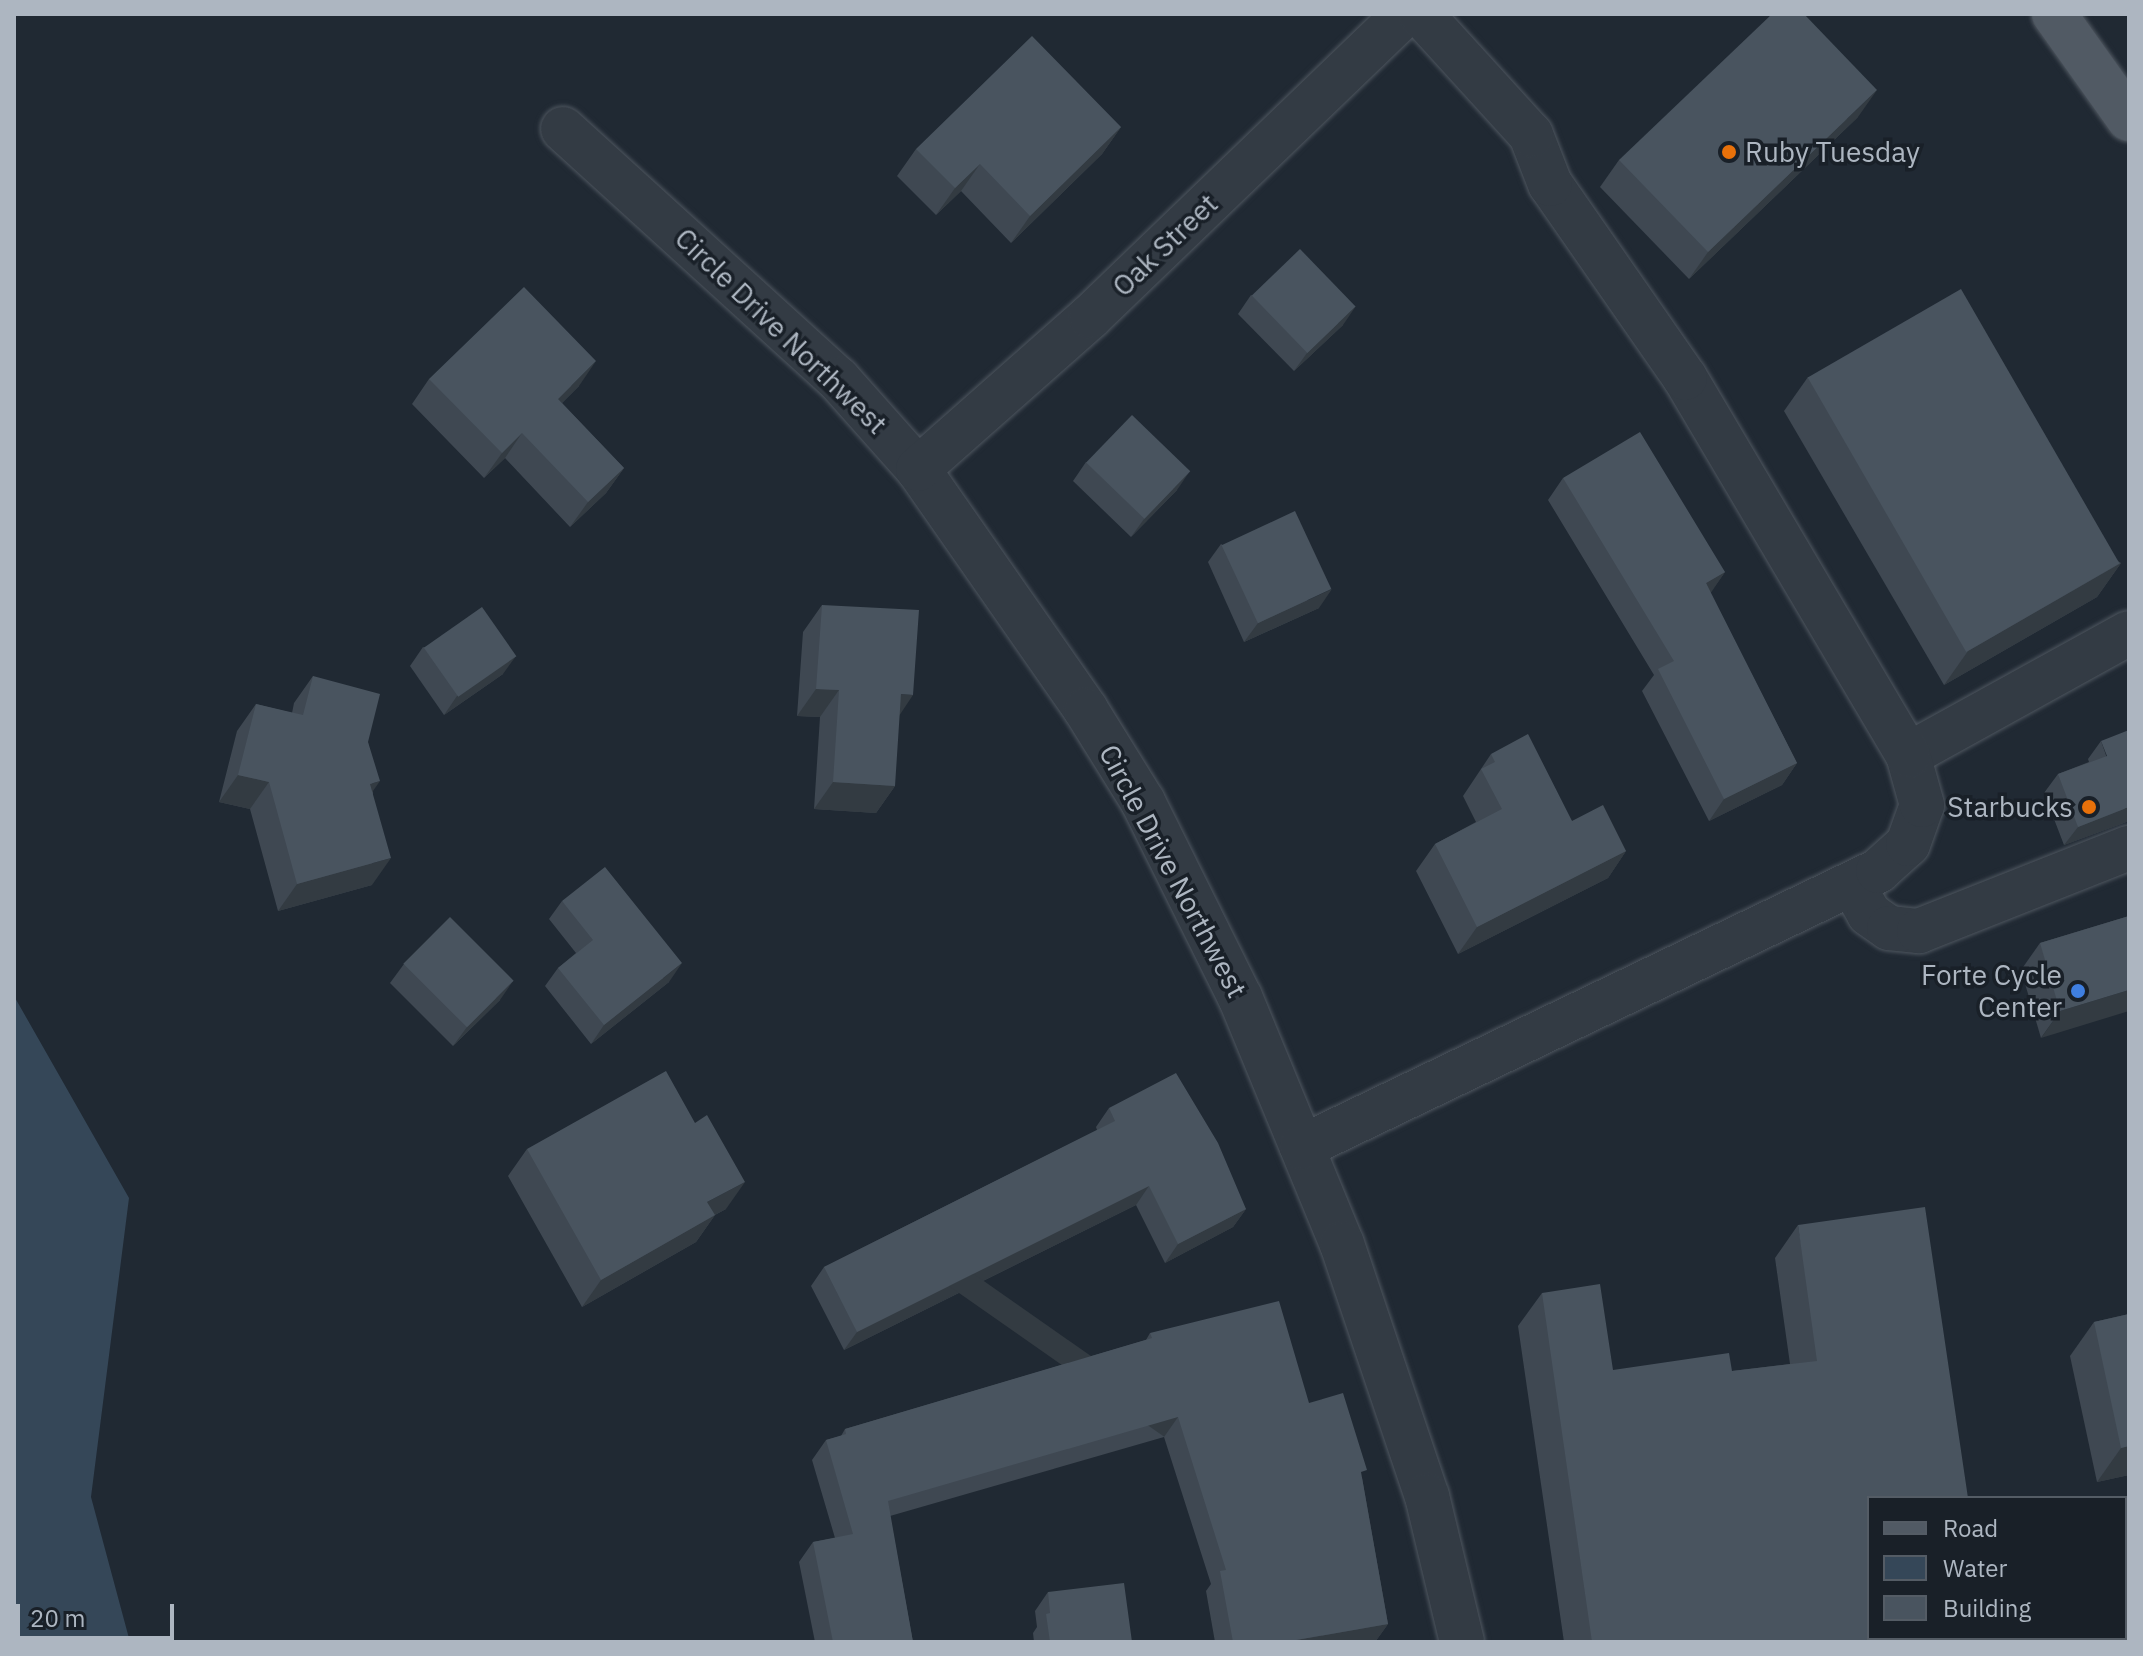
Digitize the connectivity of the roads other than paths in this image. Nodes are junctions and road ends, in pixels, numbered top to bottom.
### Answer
1 (1405, 14) edge
2 (1421, 14) edge
3 (2054, 14) edge
4 (2129, 119) edge
5 (563, 129) dead end
6 (918, 469) junction
7 (2129, 633) edge
8 (1908, 755) junction
9 (2129, 848) edge
10 (1852, 884) junction
11 (1302, 1147) junction
12 (1462, 1642) edge

1 - 6 street, Oak Street
2 - 8 street
3 - 4 main road
5 - 6 street, Circle Drive Northwest
6 - 11 street, Circle Drive Northwest
7 - 8 street
8 - 10 street
9 - 10 street
10 - 11 street
11 - 12 street, Circle Drive Northwest

